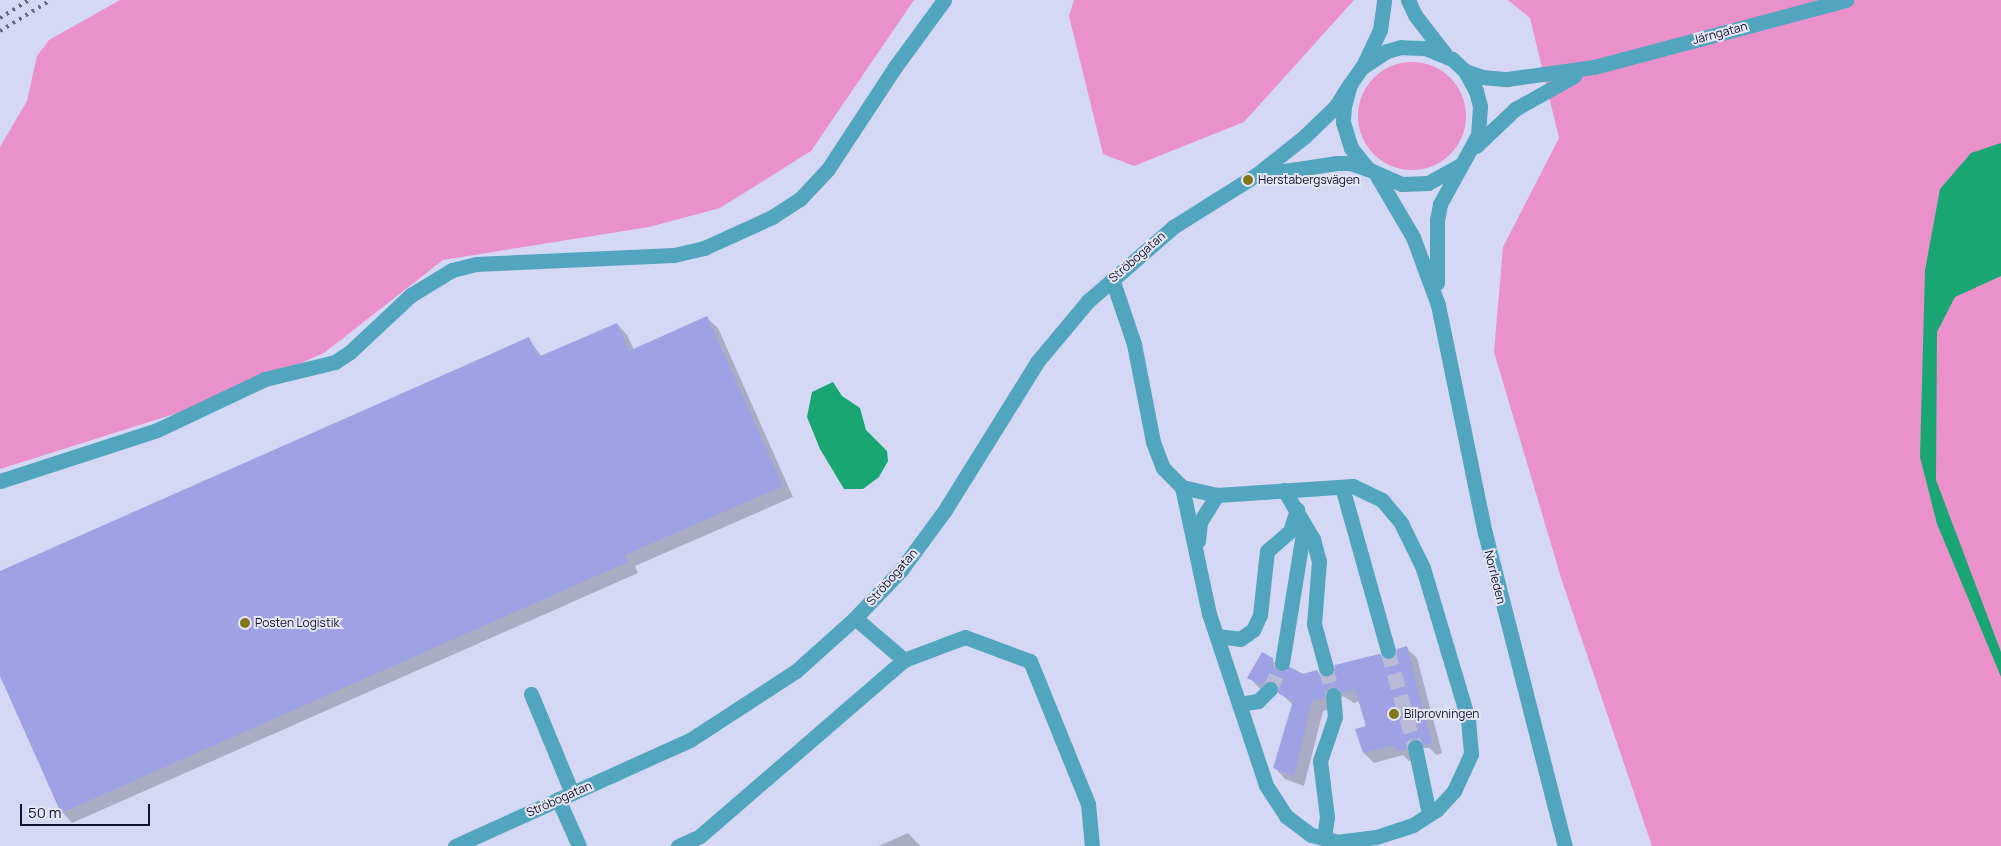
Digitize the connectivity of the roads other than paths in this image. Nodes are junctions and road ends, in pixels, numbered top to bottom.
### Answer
1 (944, 0) edge
2 (1384, 0) edge
3 (1408, 0) edge
4 (1846, 0) edge
5 (1445, 54) junction
6 (1362, 67) junction
7 (1594, 67) junction
8 (1465, 71) junction
9 (1350, 84) junction
10 (1471, 152) junction
11 (1460, 165) junction
12 (1372, 172) junction
13 (1256, 175) junction
14 (1112, 279) junction
15 (1438, 305) junction
16 (0, 481) edge
17 (1182, 487) junction
18 (1342, 487) junction
19 (1284, 490) junction
20 (1217, 496) junction
21 (1297, 509) junction
22 (1197, 550) junction
23 (856, 618) junction
24 (1217, 636) junction
25 (1388, 651) tunnel mouth
26 (904, 660) junction
27 (1282, 663) tunnel mouth
28 (1326, 668) tunnel mouth
29 (1270, 689) tunnel mouth
30 (531, 694) dead end
31 (1333, 695) tunnel mouth
32 (1239, 704) junction
33 (1414, 747) tunnel mouth
34 (572, 793) junction
35 (558, 800) junction
36 (1429, 814) junction
37 (1324, 838) junction
38 (455, 846) edge
39 (579, 846) edge
40 (678, 846) edge
41 (1092, 846) edge
42 (1564, 846) edge

1 - 16 street
2 - 6 street
3 - 5 street
4 - 7 street, Järngatan
5 - 6 street
5 - 8 street
6 - 9 street
7 - 8 street, Järngatan
7 - 10 street, Järngatan
8 - 10 street
9 - 12 street
9 - 13 street, Ströbogatan
10 - 11 street
11 - 12 street
11 - 15 street
12 - 13 street, Ströbogatan
12 - 15 street
13 - 14 street, Ströbogatan
14 - 17 street
14 - 23 street, Ströbogatan
15 - 42 street, Norrleden
17 - 20 street
17 - 22 street
18 - 19 street
18 - 25 street
18 - 36 street
19 - 20 street
19 - 21 street
20 - 22 street
21 - 24 street
21 - 27 street
21 - 28 street
22 - 24 street
23 - 26 street
23 - 34 street, Ströbogatan
24 - 32 street
26 - 40 street
26 - 41 street
29 - 32 street
30 - 34 street
31 - 37 street
32 - 37 street
33 - 36 street
34 - 35 street, Ströbogatan
35 - 38 street, Ströbogatan
35 - 39 street
36 - 37 street

